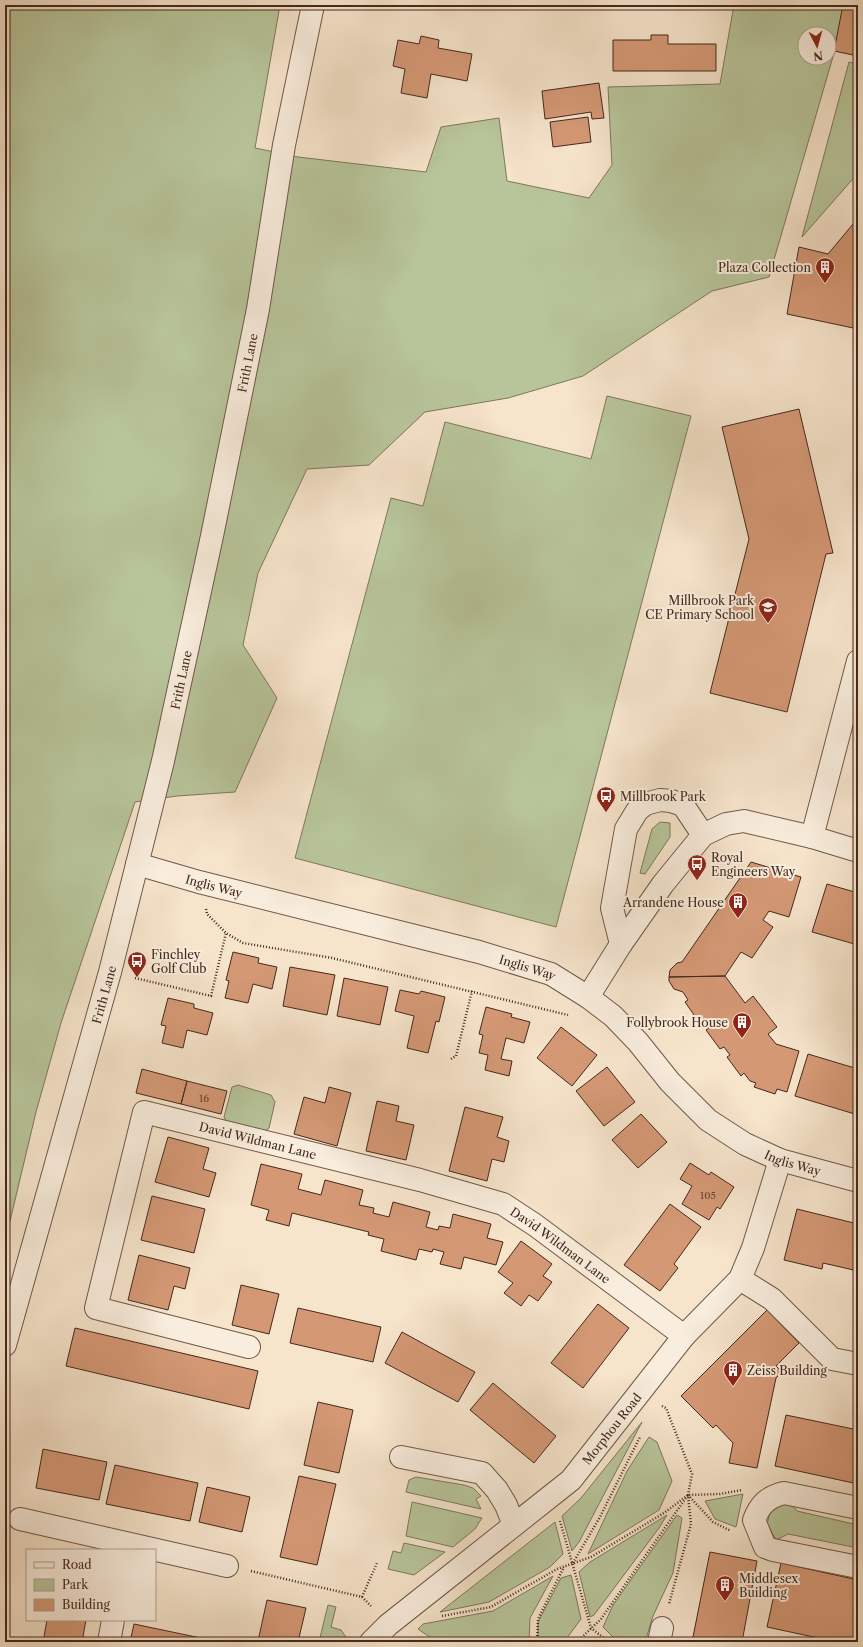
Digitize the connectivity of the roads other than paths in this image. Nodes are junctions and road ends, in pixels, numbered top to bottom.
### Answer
1 (313, 5) edge
2 (858, 661) edge
3 (703, 835) junction
4 (812, 837) junction
5 (858, 851) edge
6 (137, 864) junction
7 (621, 944) junction
8 (588, 997) junction
9 (780, 1160) junction
10 (858, 1181) edge
11 (740, 1279) junction
12 (13, 1283) edge
13 (684, 1336) junction
14 (5, 1345) edge
15 (249, 1347) dead end
16 (858, 1364) edge
17 (401, 1457) dead end
18 (858, 1508) edge
19 (20, 1519) dead end
20 (514, 1524) junction
21 (127, 1547) edge
22 (138, 1549) edge
23 (156, 1553) edge
24 (227, 1566) road end
25 (858, 1567) edge
26 (113, 1621) edge
27 (109, 1642) edge
28 (371, 1642) edge

1 - 6 street, Frith Lane
2 - 4 street
3 - 4 street
3 - 7 street
3 - 7 street
4 - 5 street
6 - 8 street, Inglis Way
6 - 12 street, Frith Lane
7 - 8 street
8 - 9 street, Inglis Way
9 - 10 street, Inglis Way
9 - 11 street, Morphou Road
11 - 13 street, Morphou Road
11 - 16 street
12 - 14 street, Frith Lane
13 - 15 street, David Wildman Lane
13 - 20 street, Morphou Road
17 - 20 street
18 - 25 street
19 - 21 street
20 - 28 street, Morphou Road
21 - 22 street
23 - 24 street
26 - 27 street

